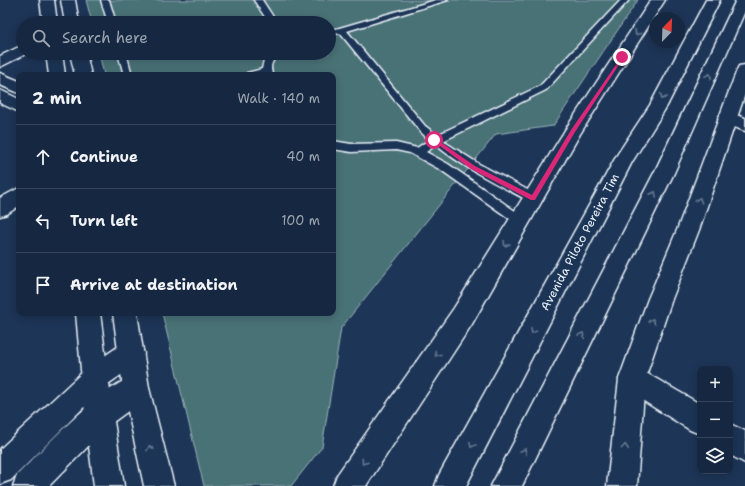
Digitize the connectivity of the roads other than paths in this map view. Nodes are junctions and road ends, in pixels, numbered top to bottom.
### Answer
1 (47, 0) edge
2 (68, 0) edge
3 (105, 0) edge
4 (258, 0) edge
5 (444, 0) edge
6 (624, 0) edge
7 (658, 0) edge
8 (713, 0) edge
9 (743, 0) edge
10 (49, 16) edge
11 (71, 16) edge
12 (110, 16) edge
13 (268, 16) edge
14 (342, 30) junction
15 (336, 31) edge
16 (16, 54) edge
17 (55, 60) edge
18 (80, 60) edge
19 (124, 60) edge
20 (269, 60) edge
21 (0, 62) edge
22 (745, 70) edge
23 (57, 72) edge
24 (82, 72) edge
25 (127, 72) edge
26 (267, 72) edge
27 (0, 78) edge
28 (16, 86) edge
29 (0, 96) edge
30 (16, 104) edge
31 (736, 122) edge
32 (434, 140) junction
33 (336, 146) edge
34 (419, 152) junction
35 (16, 198) edge
36 (533, 198) junction
37 (0, 208) edge
38 (521, 220) junction
39 (88, 316) edge
40 (125, 316) edge
41 (131, 353) junction
42 (96, 377) junction
43 (632, 379) junction
44 (136, 388) junction
45 (99, 415) junction
46 (697, 418) edge
47 (733, 440) edge
48 (745, 448) edge
49 (0, 469) edge
50 (28, 486) edge
51 (109, 486) edge
52 (159, 486) edge
53 (348, 486) edge
54 (450, 486) edge
55 (506, 486) edge
56 (622, 486) edge

1 - 10 main road
2 - 11 main road
3 - 12 lane
4 - 13 lane
5 - 14 lane
6 - 32 lane
7 -> 36 main road
8 -> 54 main road, Avenida Piloto Pereira Tim
55 -> 9 main road
14 - 15 lane
14 - 32 lane
16 - 21 main road
17 - 23 main road
18 - 24 main road
19 - 25 lane
20 - 26 lane
22 - 31 main road
27 - 28 main road
29 - 30 main road
43 -> 31 main road
32 - 34 lane
32 - 36 lane
33 - 34 lane
34 - 38 lane
35 - 37 main road
36 - 38 main road
38 -> 53 main road
39 - 42 main road
40 - 41 main road
41 - 42 main road
41 - 44 main road
42 - 45 main road
42 - 49 main road
43 - 46 main road
56 -> 43 main road
44 - 45 main road
52 -> 44 main road
45 - 50 main road
45 - 51 main road
47 - 48 main road

